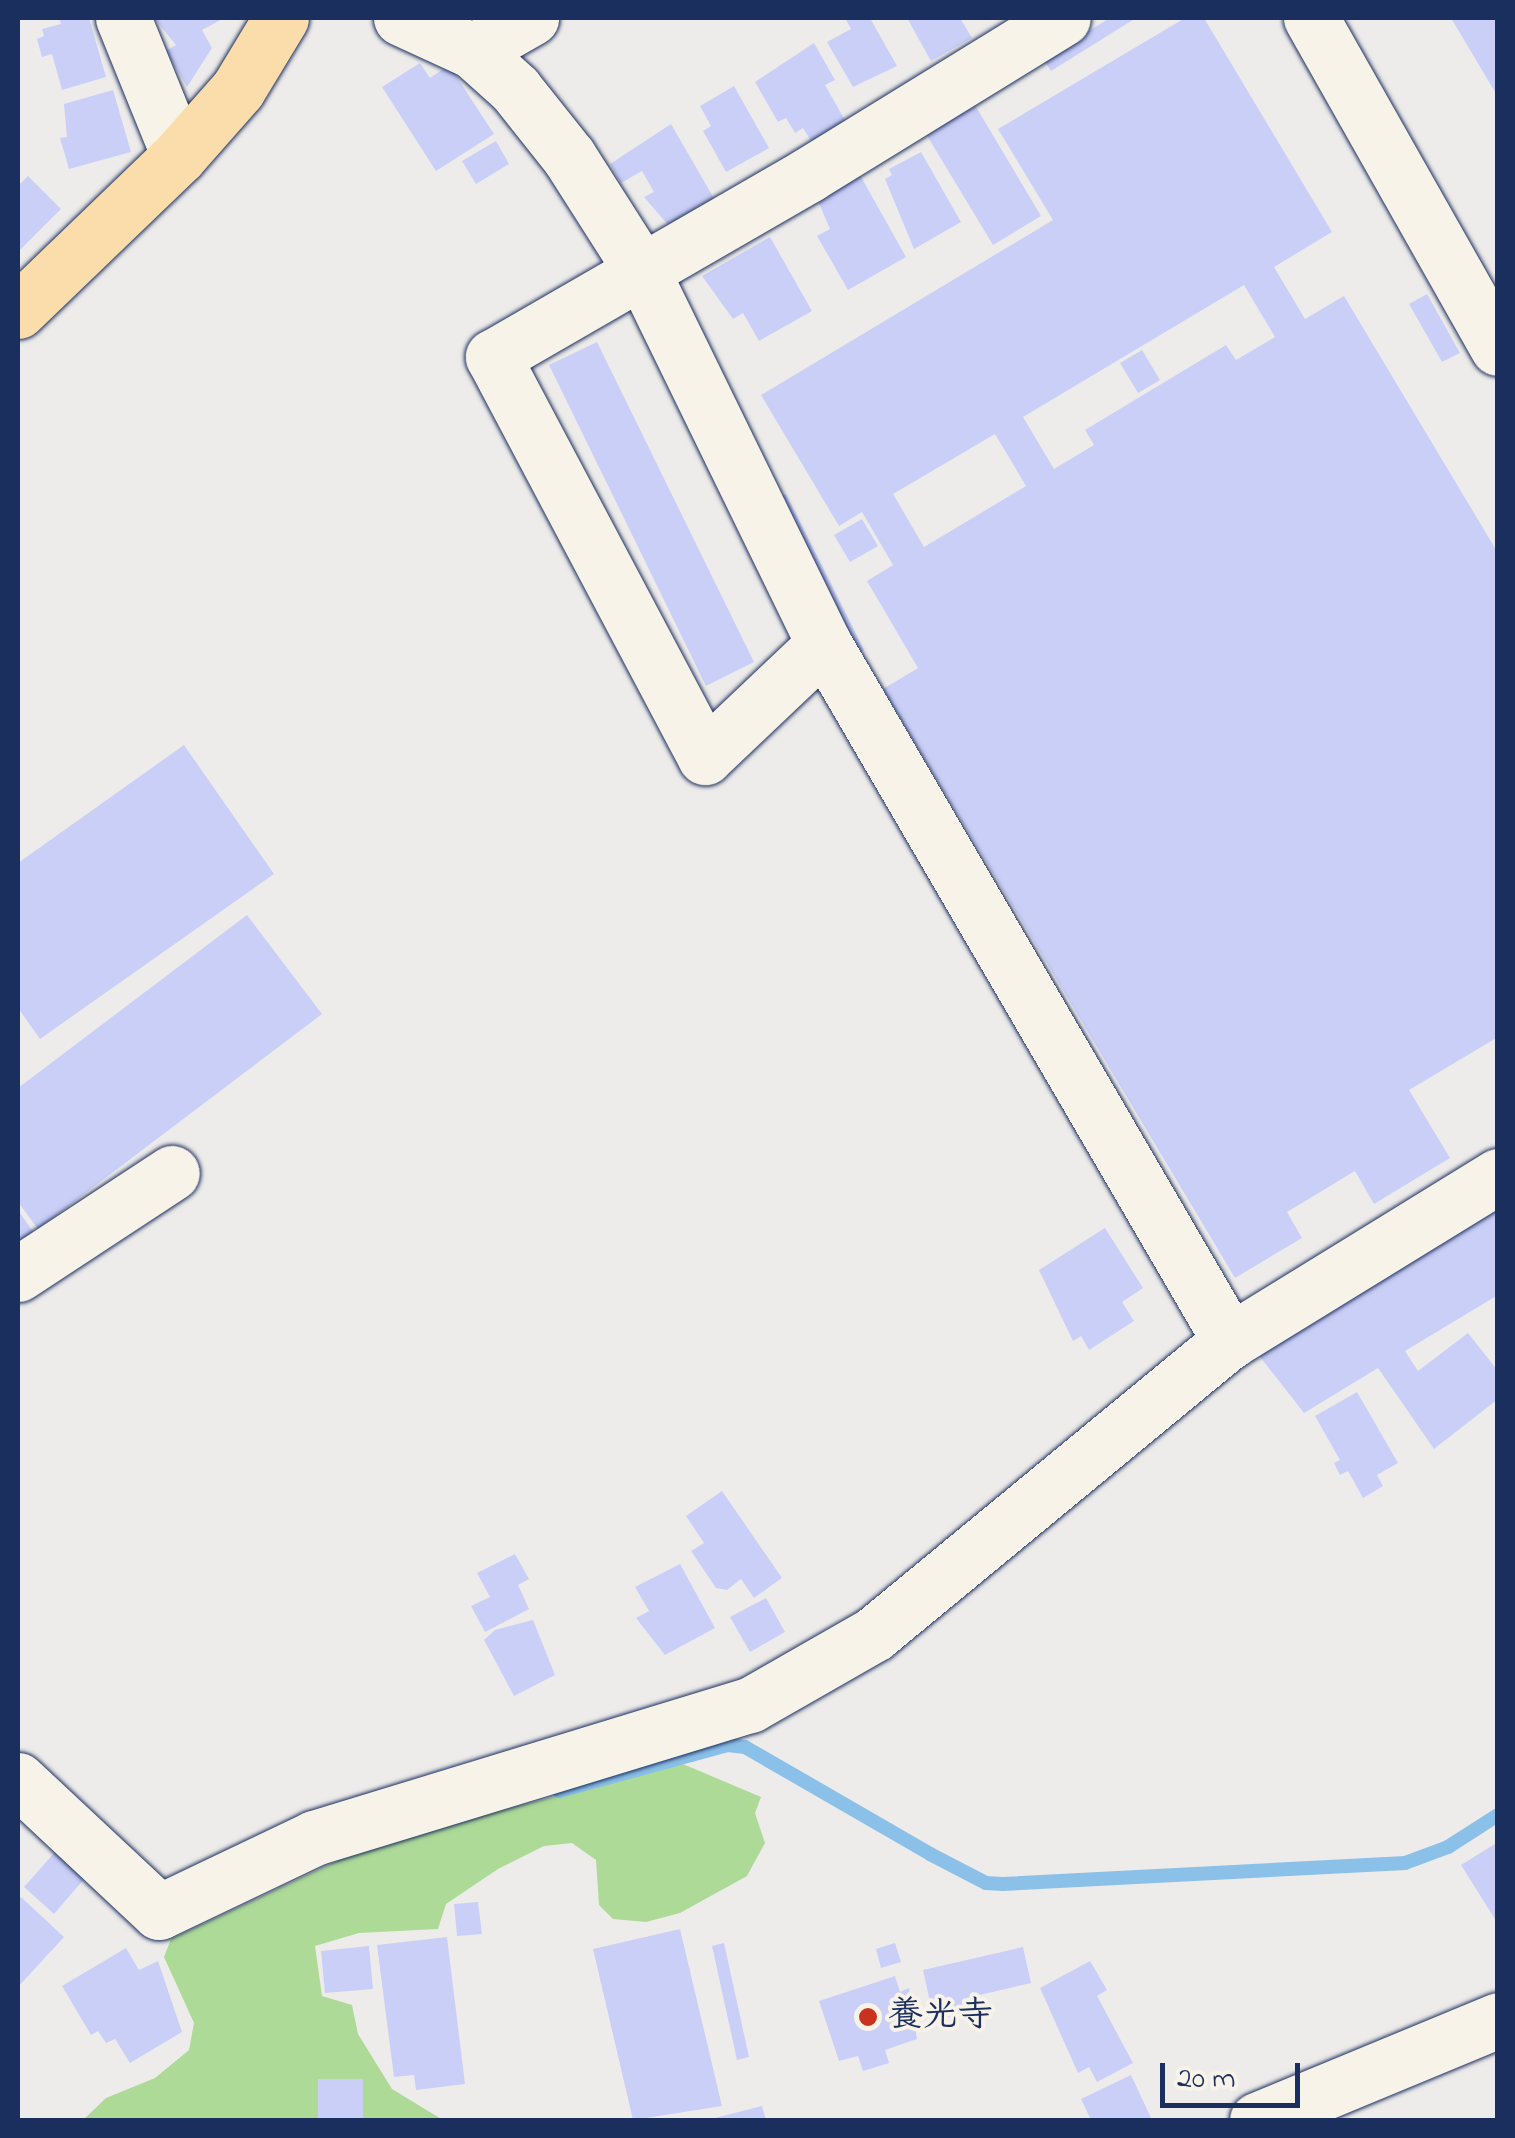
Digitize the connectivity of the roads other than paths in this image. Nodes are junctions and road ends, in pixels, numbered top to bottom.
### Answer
1 (123, 18) edge
2 (281, 18) edge
3 (401, 18) edge
4 (531, 18) edge
5 (1064, 18) edge
6 (1311, 18) edge
7 (474, 52) junction
8 (179, 156) junction
9 (643, 273) junction
10 (18, 311) edge
11 (1498, 348) edge
12 (824, 644) junction
13 (172, 1173) dead end
14 (1498, 1176) edge
15 (18, 1274) edge
16 (1230, 1341) junction
17 (18, 1780) edge
18 (1498, 2020) edge
19 (1257, 2120) edge

1 - 8 street
2 - 8 main road
3 - 7 street
4 - 7 street
5 - 9 street
6 - 11 street
7 - 9 street
8 - 10 main road
9 - 12 street
9 - 12 street
12 - 16 street
13 - 15 street
14 - 16 street
16 - 17 street
18 - 19 street

